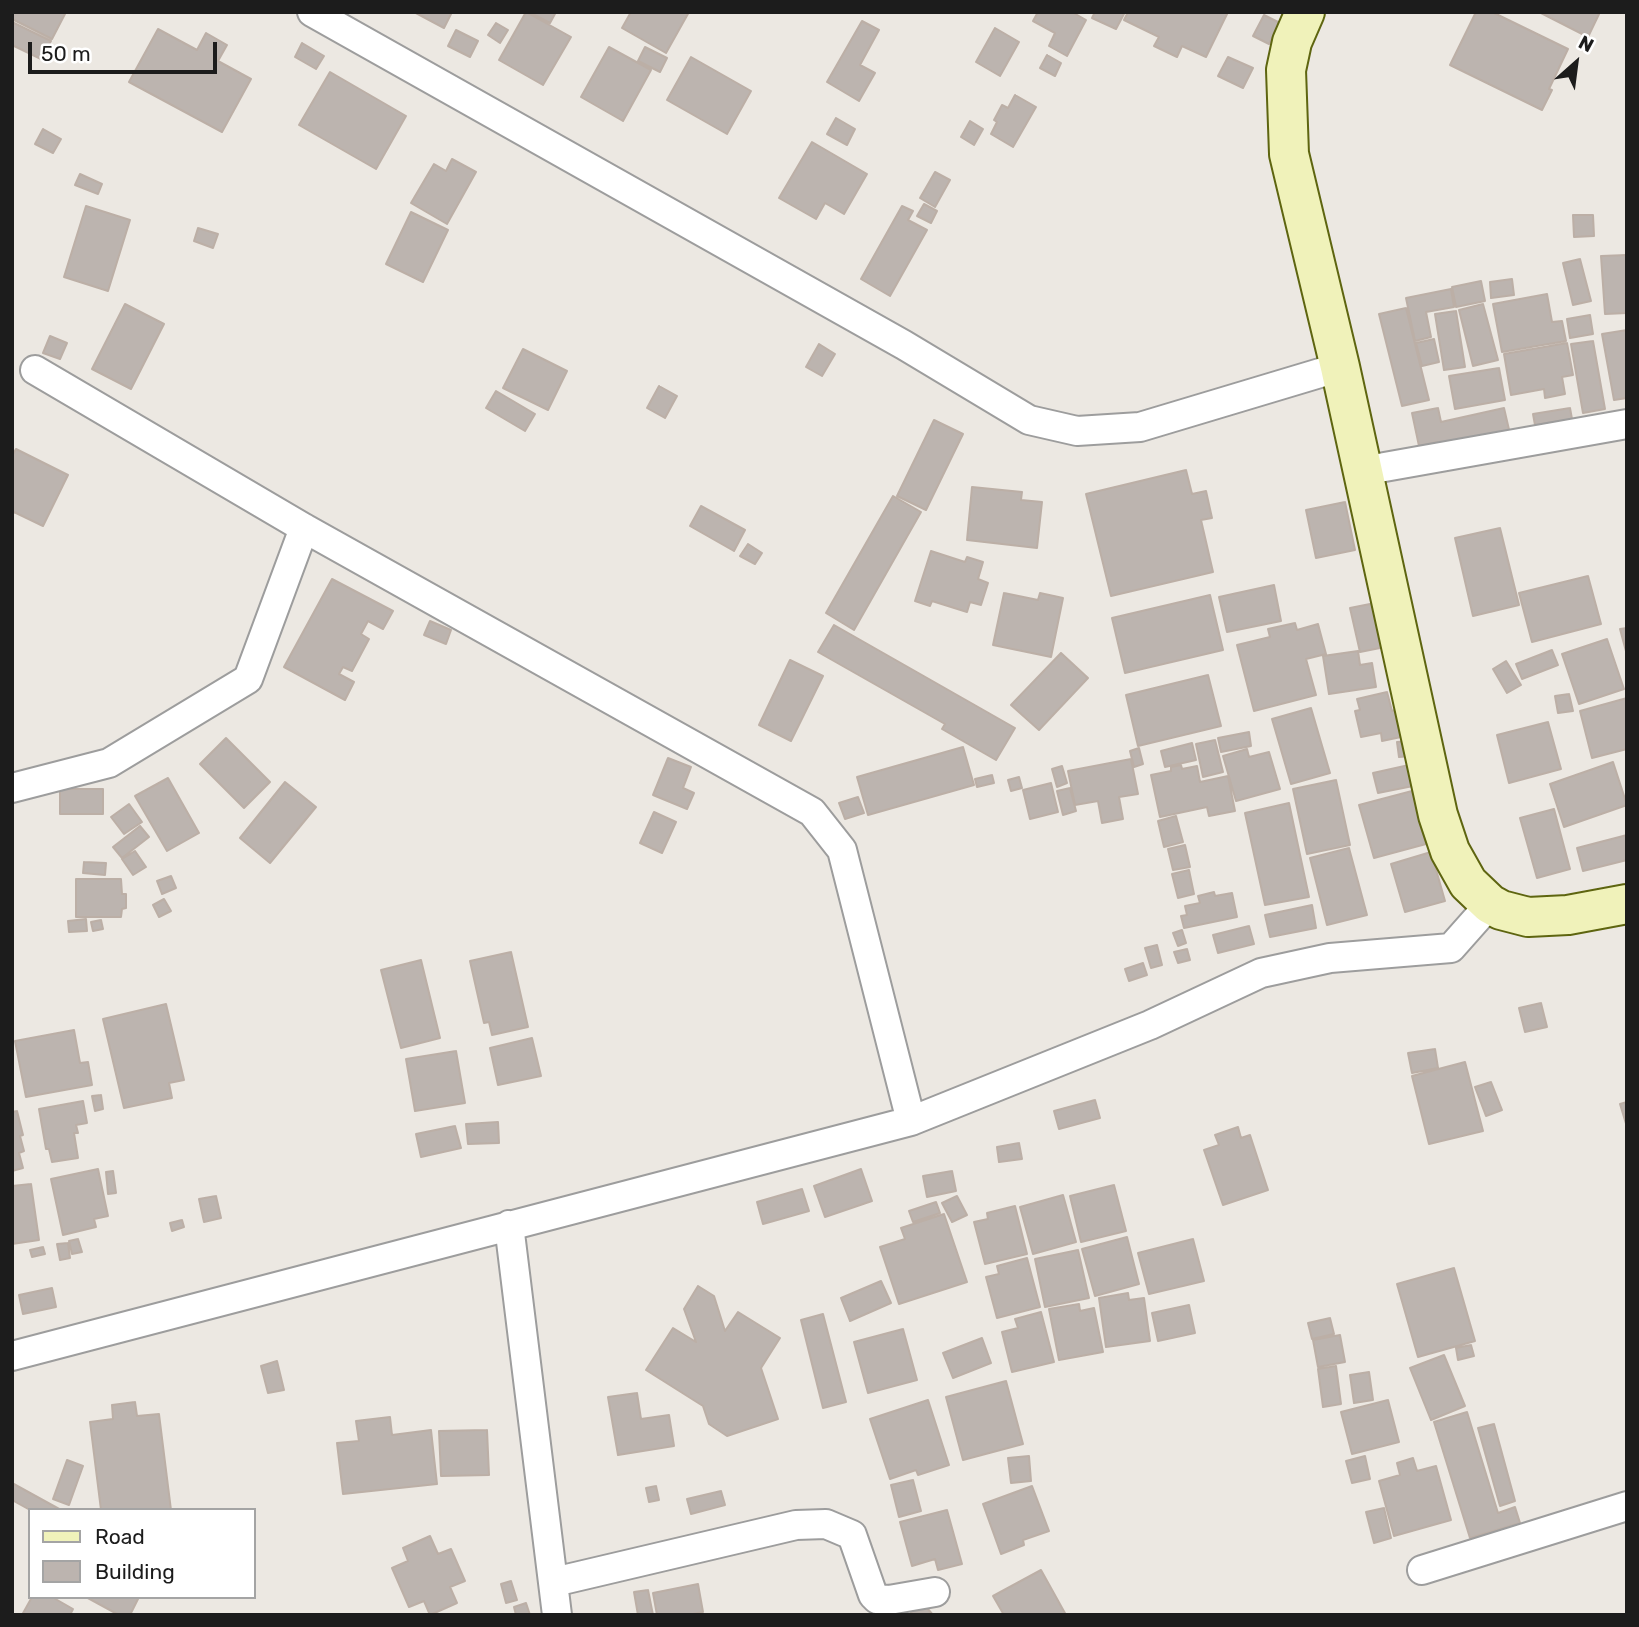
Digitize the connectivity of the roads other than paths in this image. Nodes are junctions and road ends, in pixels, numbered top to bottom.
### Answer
1 (312, 12) edge
2 (1305, 12) edge
3 (1340, 367) junction
4 (35, 370) dead end
5 (1627, 424) edge
6 (1362, 471) junction
7 (304, 528) junction
8 (12, 788) edge
9 (1490, 904) junction
10 (1627, 904) edge
11 (911, 1121) junction
12 (509, 1225) junction
13 (12, 1356) edge
14 (1627, 1506) edge
15 (1422, 1570) dead end
16 (554, 1582) junction
17 (935, 1592) dead end
18 (557, 1615) edge

1 - 3 street
2 - 3 street
3 - 6 street
4 - 7 street
5 - 6 street
6 - 9 street
7 - 8 street
7 - 11 street
9 - 10 street
9 - 11 street
11 - 12 street
12 - 13 street
12 - 16 street
14 - 15 street
16 - 17 street
16 - 18 street

